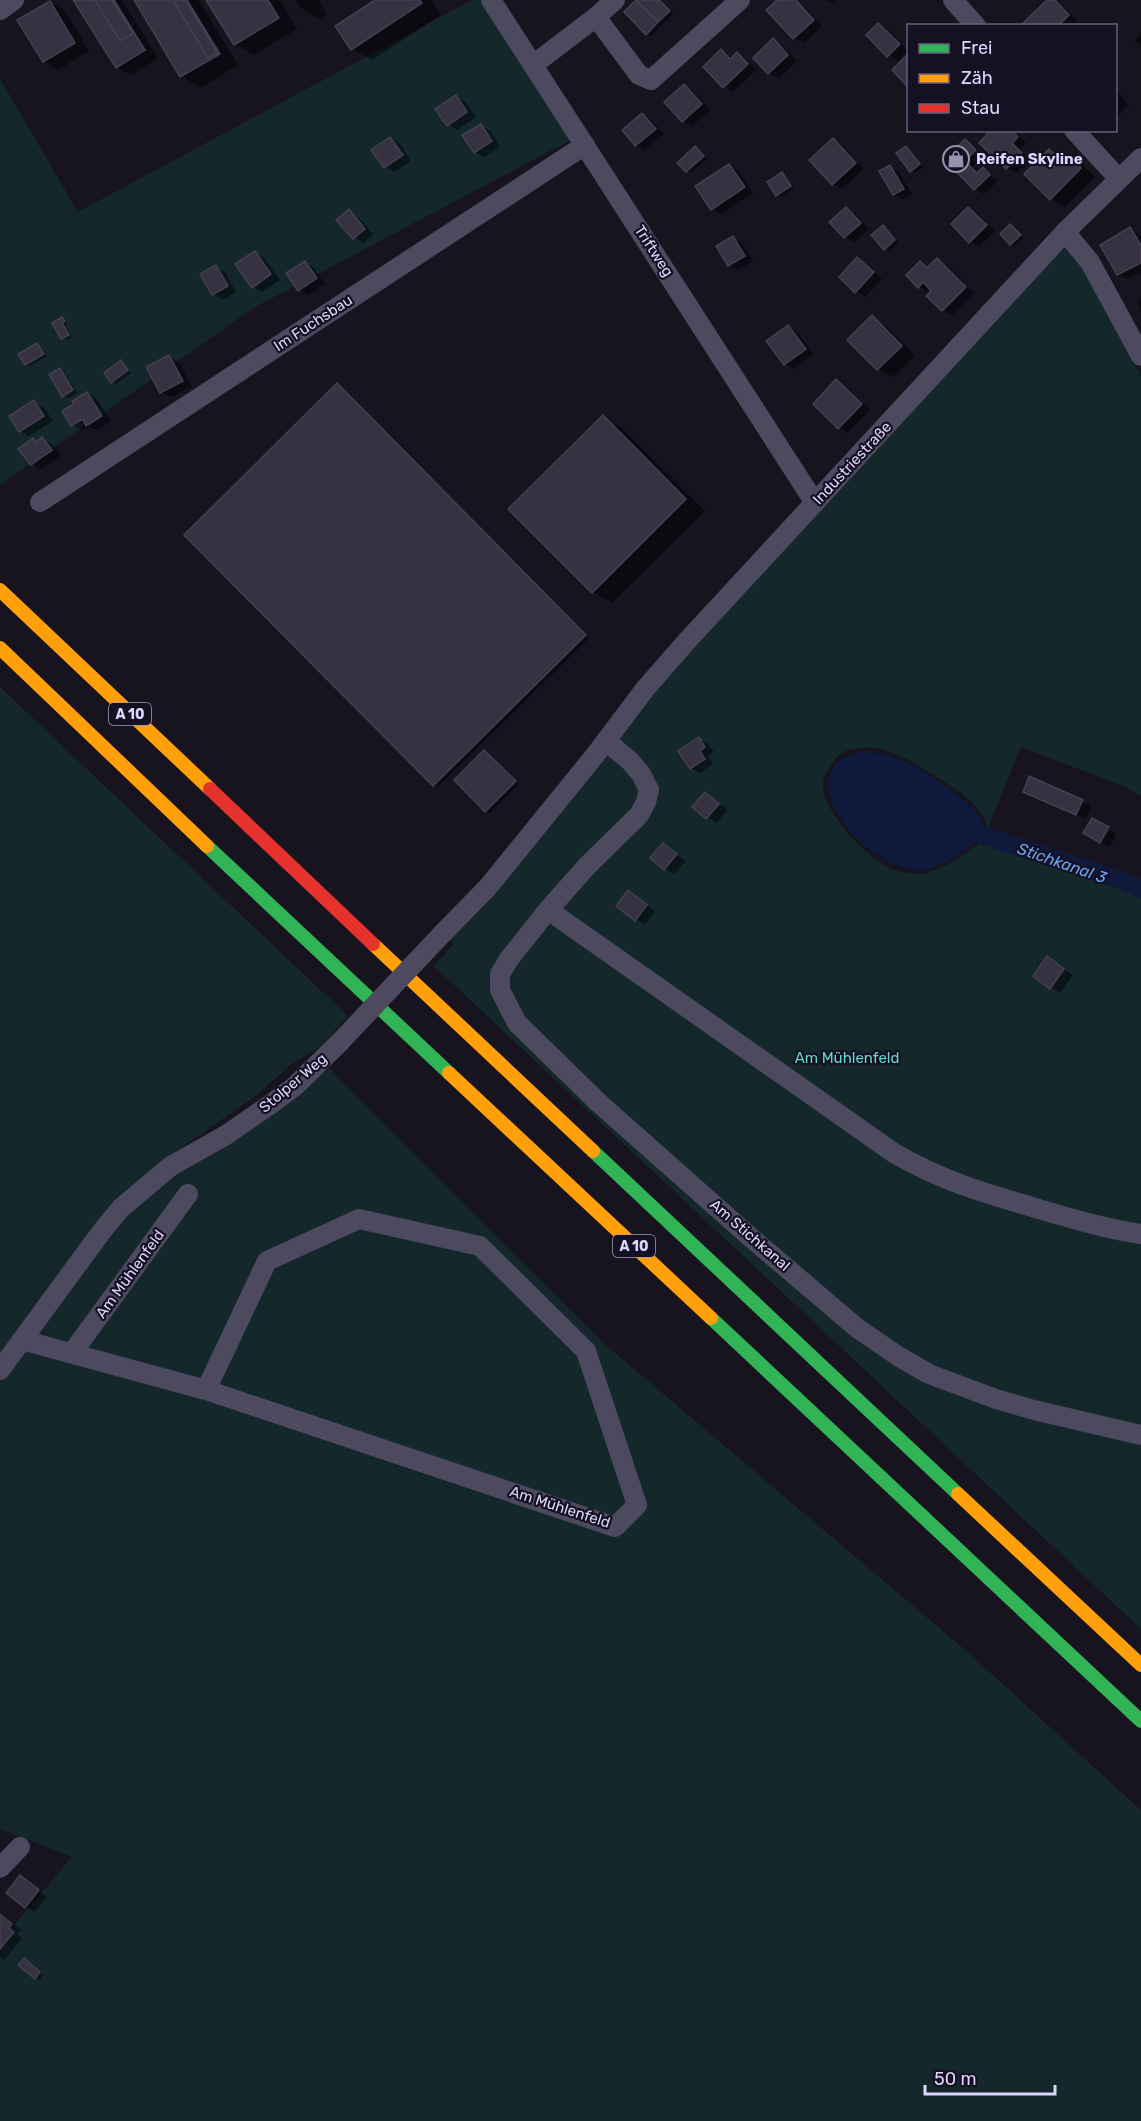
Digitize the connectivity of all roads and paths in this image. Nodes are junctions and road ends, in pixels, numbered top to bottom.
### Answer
1 (14, 0) edge
2 (491, 0) edge
3 (615, 0) edge
4 (740, 0) edge
5 (953, 0) edge
6 (0, 10) edge
7 (596, 17) junction
8 (974, 24) edge
9 (533, 65) junction
10 (1076, 132) edge
11 (585, 145) junction
12 (1141, 158) edge
13 (1119, 178) junction
14 (1065, 232) junction
15 (1141, 356) edge
16 (40, 502) dead end
17 (815, 503) junction
18 (0, 590) edge
19 (0, 648) edge
20 (606, 741) junction
21 (576, 778) joint
22 (548, 910) junction
23 (188, 1194) dead end
24 (1141, 1234) edge
25 (22, 1340) junction
26 (72, 1353) junction
27 (0, 1370) edge
28 (206, 1390) junction
29 (1141, 1435) edge
30 (1141, 1665) edge
31 (1141, 1721) edge
32 (20, 1847) dead end
33 (0, 1868) edge

1 - 6 street
2 - 9 street, Triftweg
3 - 7 street
4 - 7 street
5 - 8 street
7 - 9 street
9 - 11 street, Triftweg
10 - 13 street
11 - 16 street, Im Fuchsbau
11 - 17 street, Triftweg
12 - 13 street, Industriestraße
13 - 14 street, Industriestraße
14 - 15 street
14 - 17 street, Industriestraße
17 - 20 street, Industriestraße
18 - 30 highway, A 10
19 - 31 highway, A 10
20 - 21 street, Industriestraße
20 - 22 street, Am Stichkanal
21 - 25 street, Stolper Weg, bridge
22 - 24 street
22 - 29 street, Am Stichkanal
23 - 26 street, Am Mühlenfeld
25 - 26 street, Am Mühlenfeld
25 - 27 street, Stolper Weg
26 - 28 street, Am Mühlenfeld
28 - 28 street, Am Mühlenfeld
32 - 33 street

